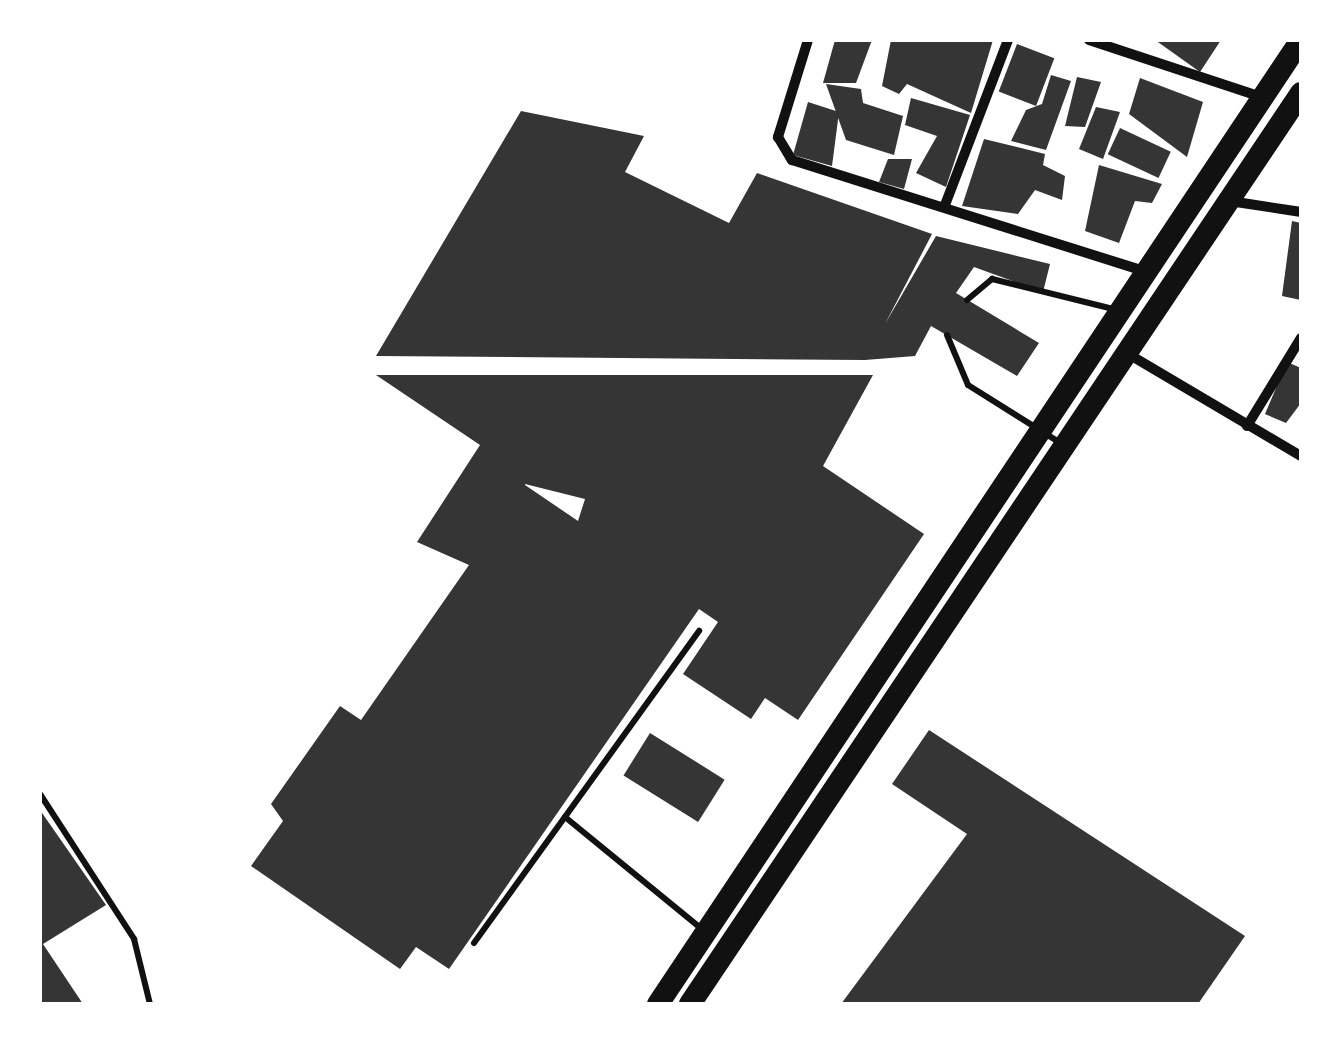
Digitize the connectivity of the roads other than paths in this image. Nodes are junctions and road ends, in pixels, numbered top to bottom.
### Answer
1 (808, 40) edge
2 (1008, 40) edge
3 (1089, 40) edge
4 (1301, 40) edge
5 (1301, 93) edge
6 (1265, 98) junction
7 (1236, 202) junction
8 (945, 205) junction
9 (1301, 212) edge
10 (1148, 272) junction
11 (967, 300) dead end
12 (1120, 311) junction
13 (947, 335) dead end
14 (1301, 338) edge
15 (1130, 355) junction
16 (1247, 426) junction
17 (1044, 432) junction
18 (1066, 447) junction
19 (1301, 456) edge
20 (699, 631) dead end
21 (40, 794) edge
22 (564, 818) junction
23 (703, 930) junction
24 (474, 943) dead end
25 (150, 1004) edge
26 (658, 1004) edge
27 (690, 1004) edge

1 - 8 street
2 - 8 street
3 - 6 street
4 - 6 highway
5 - 7 highway
6 - 10 highway
7 - 9 street
7 - 15 highway
8 - 10 street
10 - 12 highway
11 - 12 lane
12 - 17 highway
13 - 17 lane
14 - 16 street
15 - 16 street
15 - 18 highway
16 - 19 street
17 - 18 lane
17 - 23 highway
18 - 27 highway
20 - 22 lane
21 - 25 lane
22 - 23 lane
22 - 24 lane
23 - 26 highway

